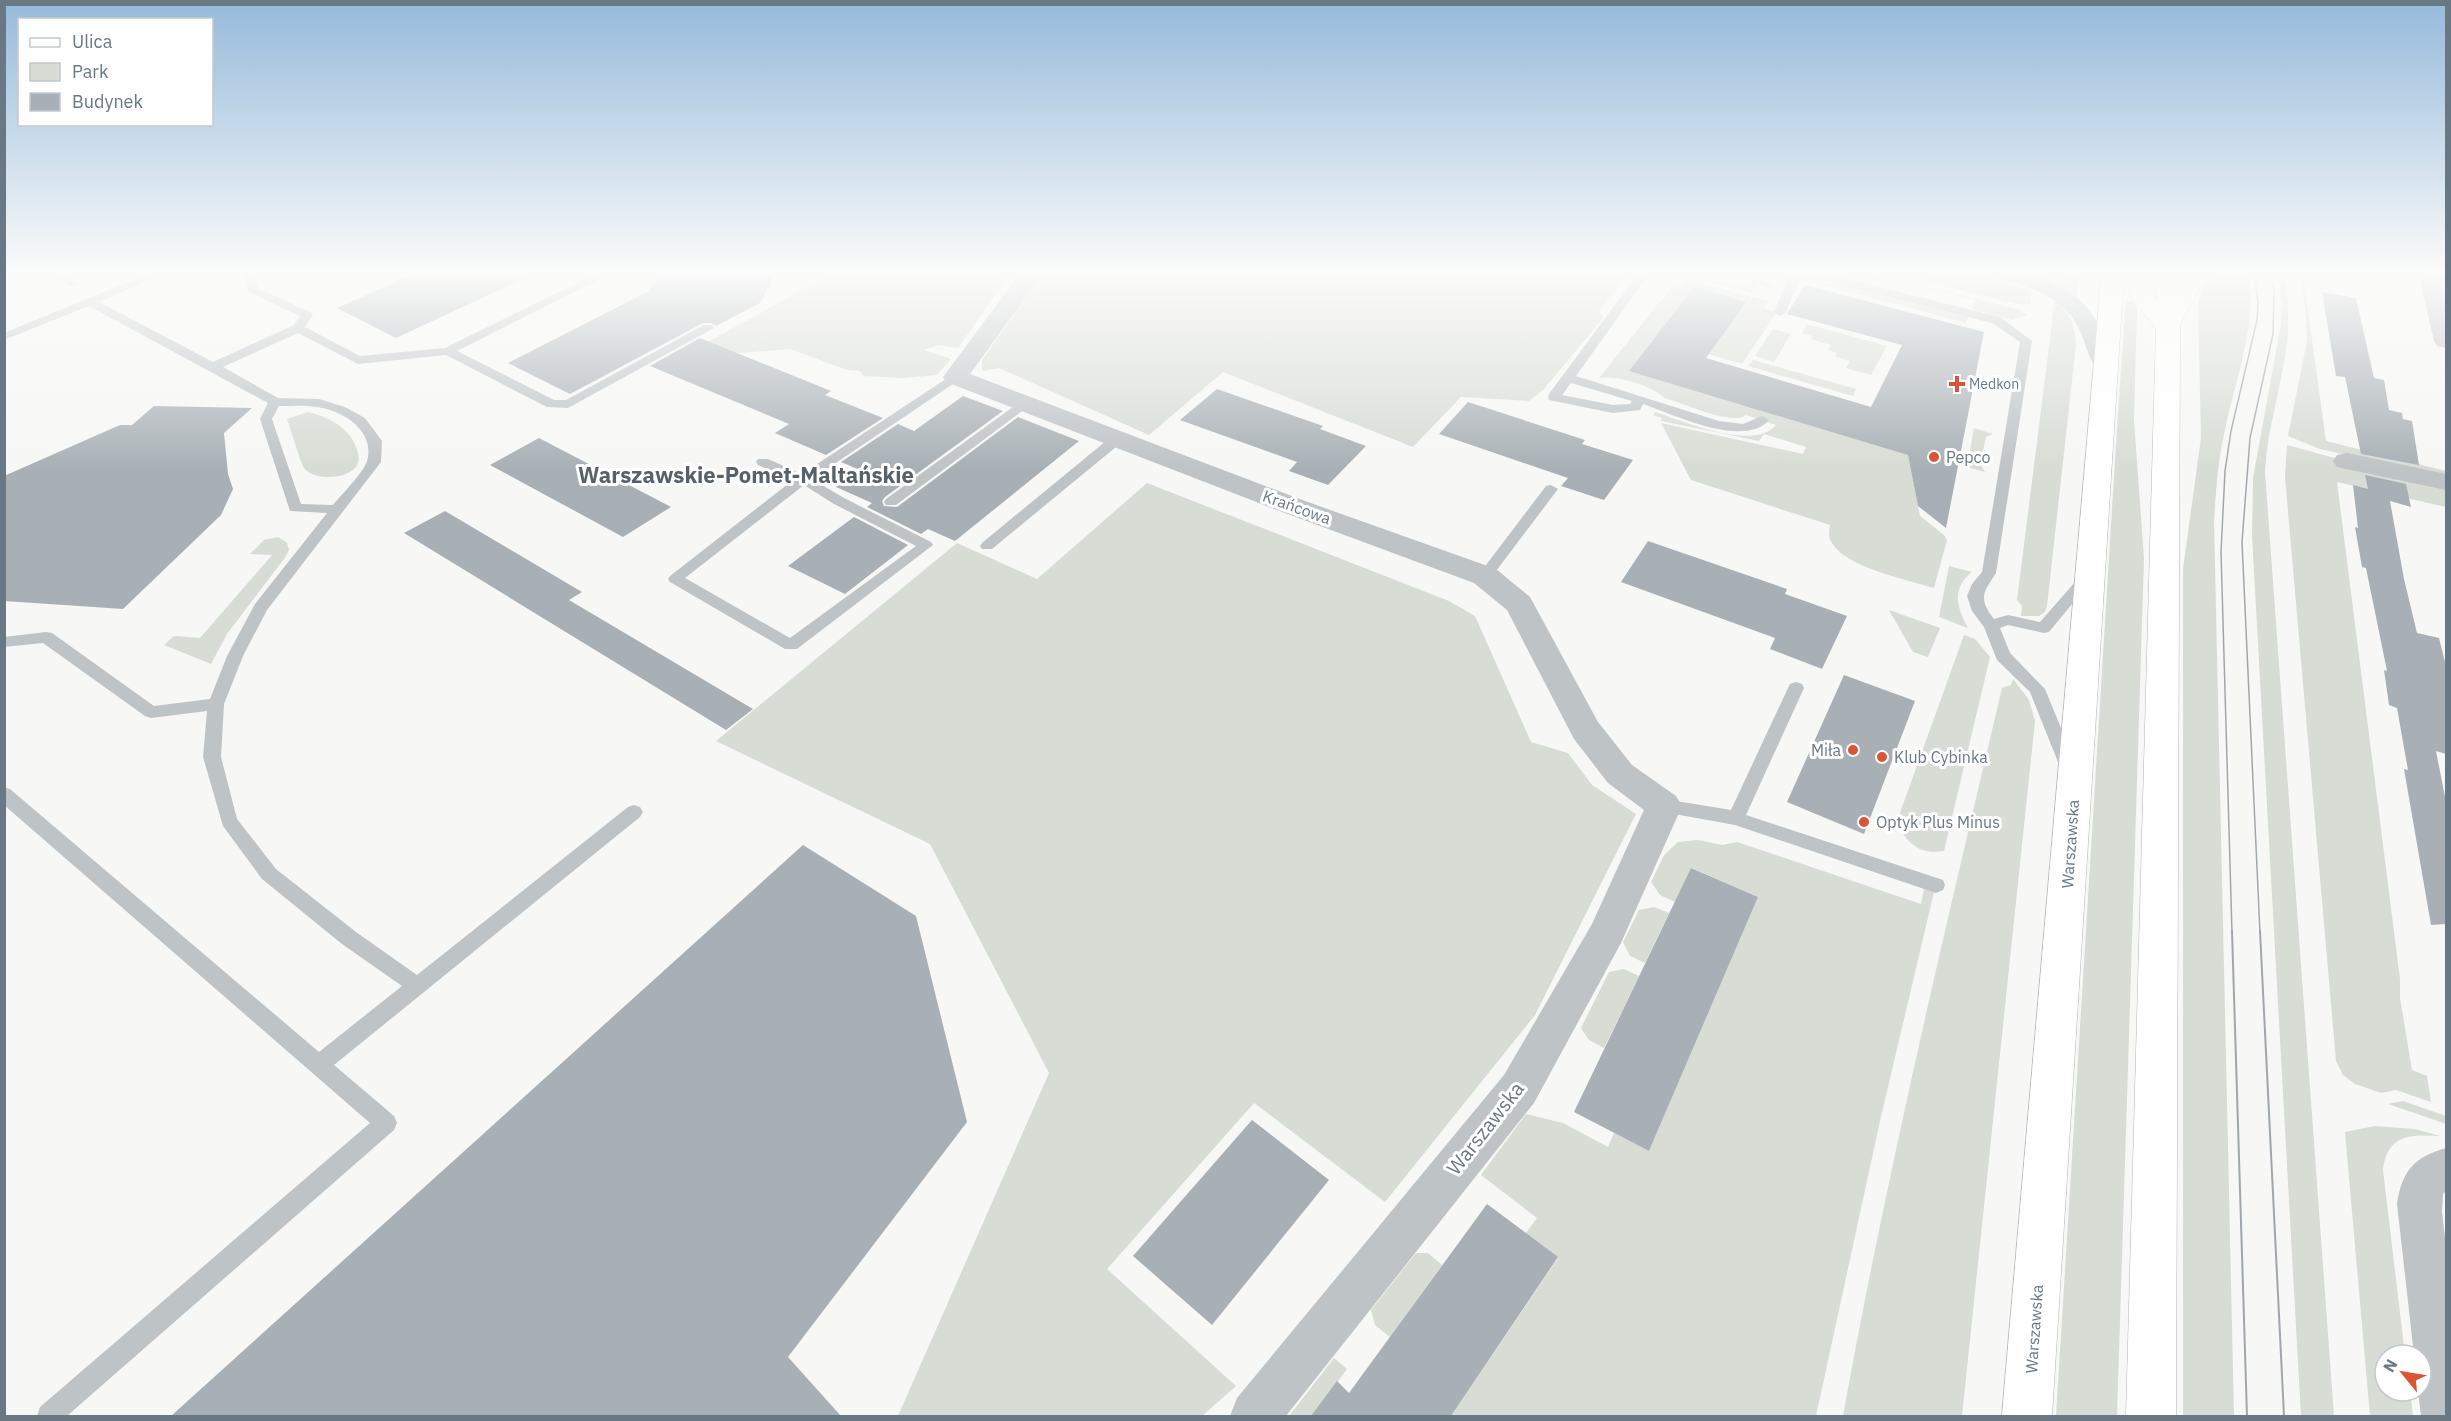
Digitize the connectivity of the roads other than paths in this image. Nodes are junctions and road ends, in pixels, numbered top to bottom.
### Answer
1 (156, 337) edge
2 (278, 337) edge
3 (315, 337) edge
4 (476, 337) edge
5 (691, 337) edge
6 (985, 337) edge
7 (1598, 337) edge
8 (2021, 337) edge
9 (2093, 337) edge
10 (2108, 337) edge
11 (2168, 337) edge
12 (448, 351) junction
13 (2106, 365) junction
14 (213, 367) junction
15 (955, 377) junction
16 (1569, 378) junction
17 (1639, 399) junction
18 (275, 402) junction
19 (1024, 403) junction
20 (1762, 420) dead end
21 (1117, 439) junction
22 (2347, 461) dead end
23 (763, 462) dead end
24 (803, 479) junction
25 (2446, 482) edge
26 (1551, 489) dead end
27 (891, 502) dead end
28 (337, 509) junction
29 (987, 546) dead end
30 (2091, 574) junction
31 (1485, 576) junction
32 (1991, 625) junction
33 (4, 642) edge
34 (1796, 688) dead end
35 (216, 704) junction
36 (2075, 785) junction
37 (4, 794) edge
38 (1664, 806) junction
39 (634, 812) dead end
40 (1736, 818) junction
41 (1936, 885) dead end
42 (417, 986) junction
43 (319, 1065) junction
44 (2446, 1169) edge
45 (2437, 1285) edge
46 (49, 1416) edge
47 (1255, 1416) edge
48 (2027, 1416) edge
49 (2151, 1416) edge
50 (2446, 1416) edge

1 - 14 lane
2 - 14 lane
3 - 12 lane
4 - 12 lane
5 - 12 lane
6 - 15 street
7 - 16 lane
8 - 32 lane
9 - 13 street
10 - 13 main road, Warszawska
11 - 49 main road
13 - 30 main road, Warszawska
14 - 18 lane
15 - 19 street, Krańcowa
15 - 24 lane
16 - 17 lane
16 - 17 lane
17 - 20 lane
18 - 28 lane
18 - 28 lane
19 - 21 street, Krańcowa
19 - 27 lane
21 - 29 lane
21 - 31 street, Krańcowa
22 - 25 street
23 - 24 lane
24 - 24 lane
26 - 31 lane
28 - 35 lane
30 - 32 lane
30 - 36 main road, Warszawska
31 - 38 street, Krańcowa
32 - 36 lane
33 - 35 lane
34 - 40 lane
35 - 42 lane
36 - 48 main road, Warszawska
37 - 43 lane
38 - 40 lane
38 - 47 street, Warszawska
39 - 42 lane
40 - 41 lane
42 - 43 lane
43 - 46 lane
44 - 45 street
45 - 50 street

